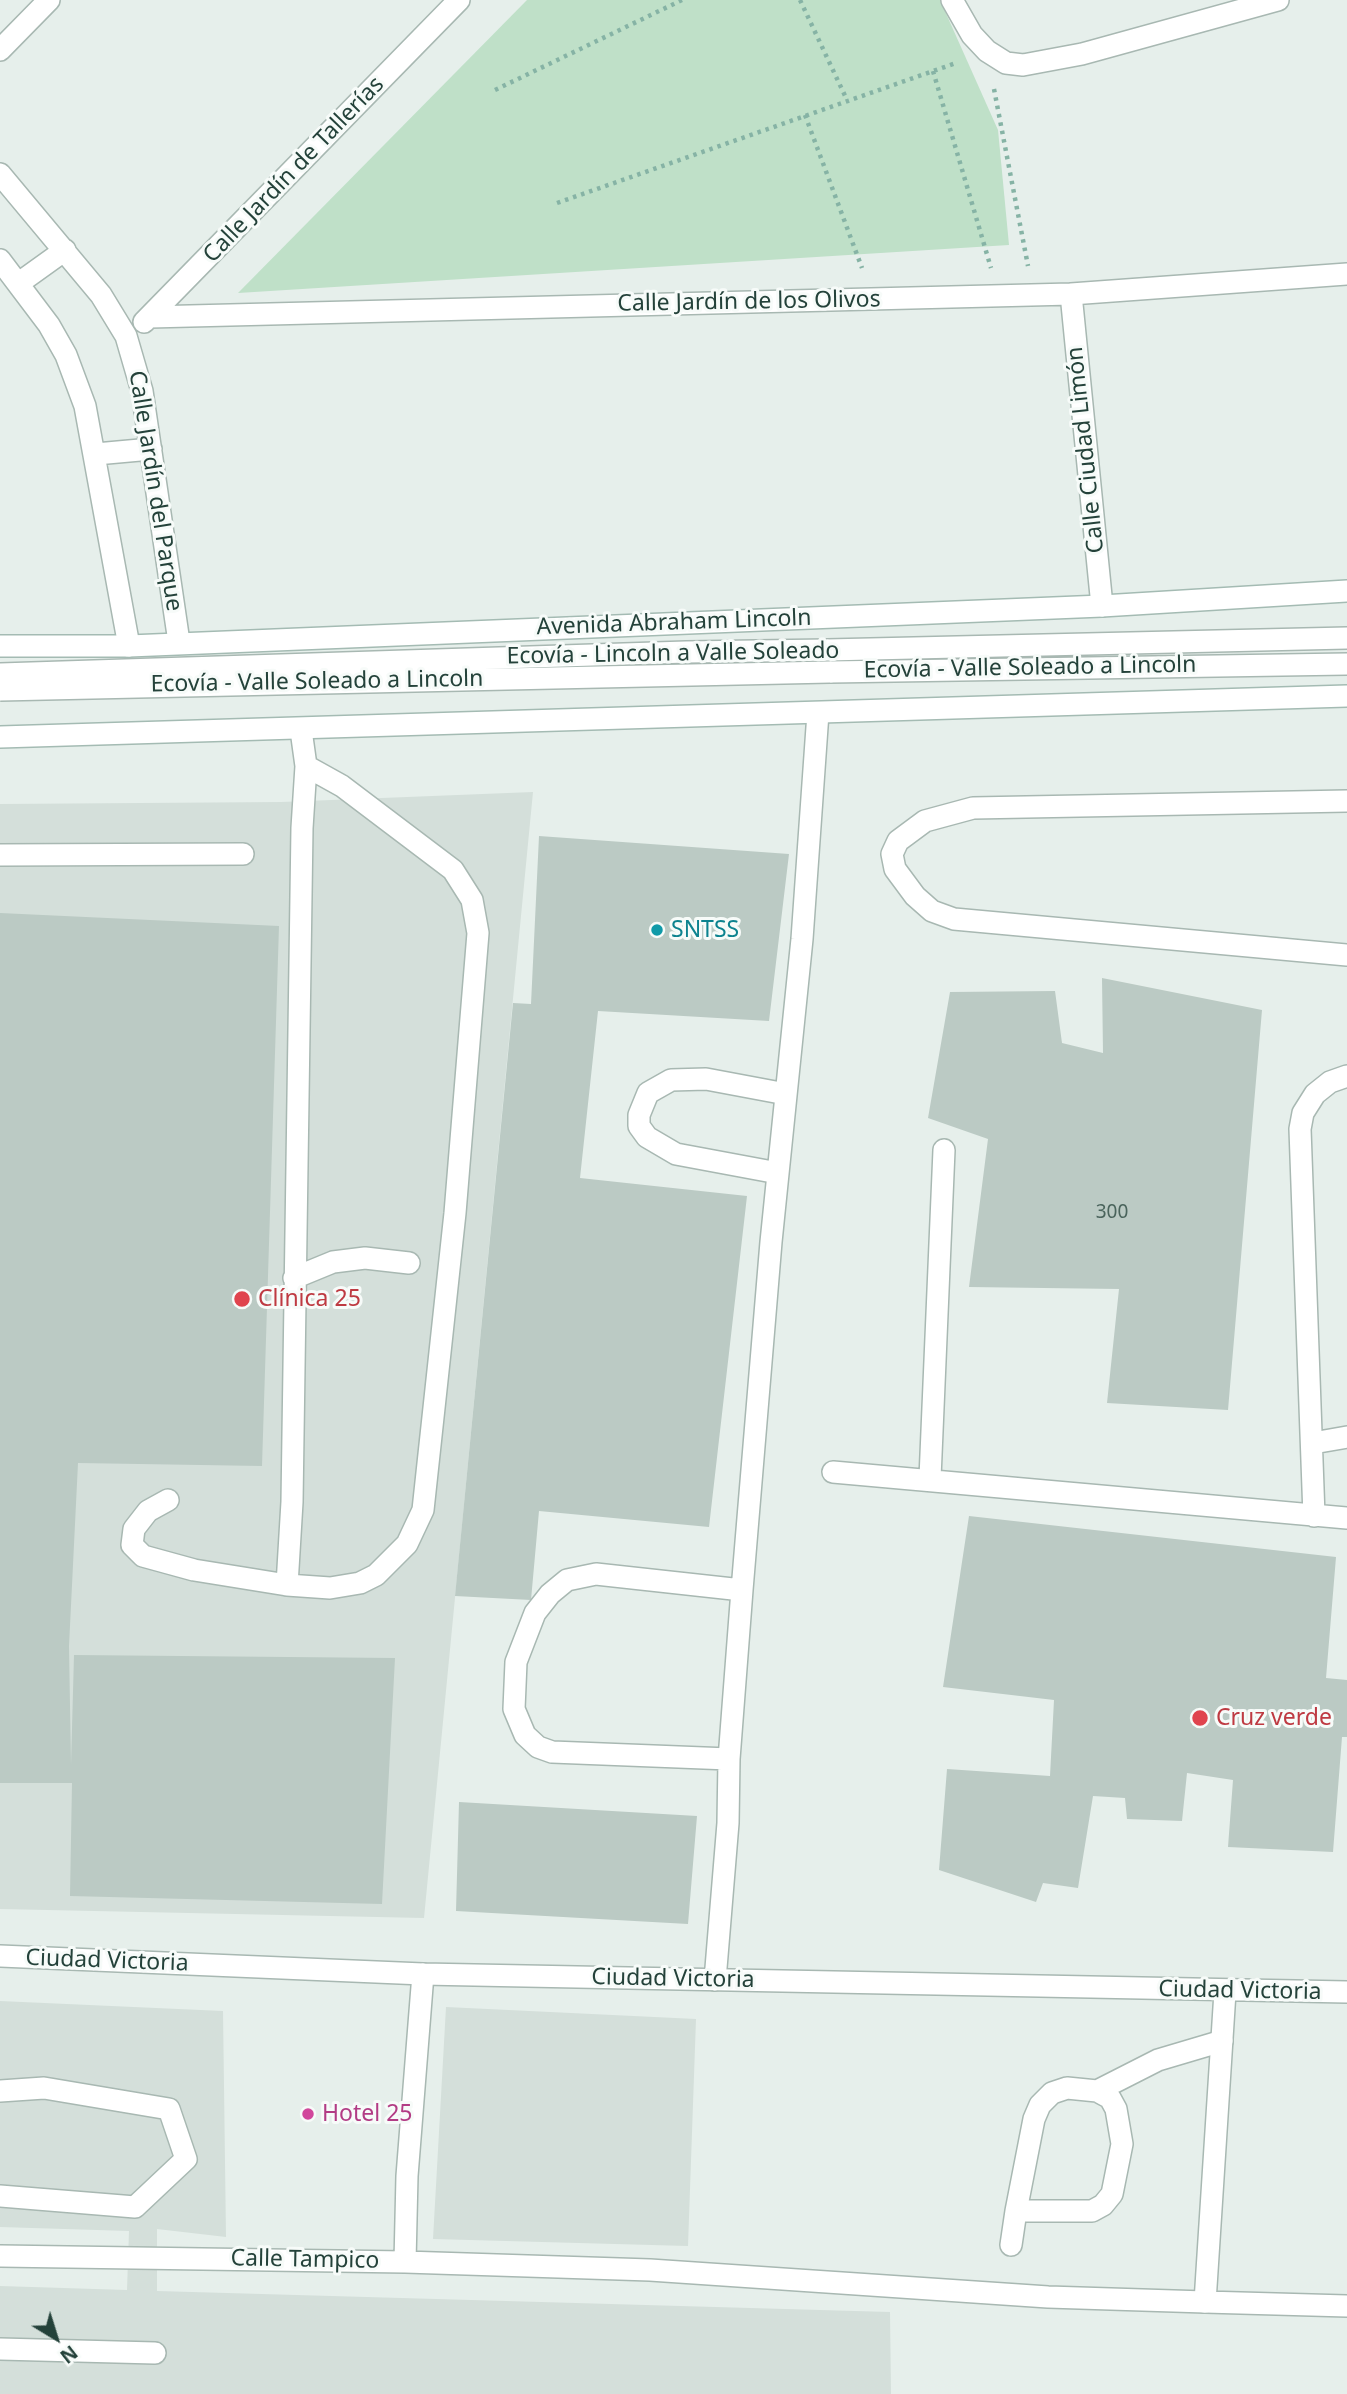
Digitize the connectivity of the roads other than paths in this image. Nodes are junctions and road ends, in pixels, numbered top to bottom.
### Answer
1 (49, 0) edge
2 (459, 0) edge
3 (952, 0) edge
4 (1278, 0) edge
5 (0, 50) edge
6 (0, 174) edge
7 (65, 250) junction
8 (0, 260) edge
9 (1347, 274) edge
10 (19, 283) junction
11 (1071, 294) junction
12 (150, 317) junction
13 (126, 336) junction
14 (151, 449) junction
15 (96, 454) junction
16 (1347, 591) edge
17 (1102, 606) junction
18 (1347, 638) edge
19 (179, 642) junction
20 (0, 646) edge
21 (129, 646) junction
22 (1347, 664) edge
23 (0, 674) edge
24 (0, 690) edge
25 (1347, 696) edge
26 (818, 713) junction
27 (301, 730) junction
28 (0, 737) edge
29 (306, 766) junction
30 (1347, 801) edge
31 (0, 855) edge
32 (243, 855) dead end
33 (1347, 955) edge
34 (1347, 1076) edge
35 (786, 1094) junction
36 (944, 1150) dead end
37 (778, 1173) junction
38 (409, 1263) dead end
39 (294, 1278) junction
40 (1347, 1437) edge
41 (1313, 1443) junction
42 (833, 1472) dead end
43 (930, 1478) junction
44 (168, 1500) dead end
45 (1314, 1516) junction
46 (1347, 1518) edge
47 (287, 1585) junction
48 (742, 1590) junction
49 (729, 1759) junction
50 (0, 1956) edge
51 (423, 1974) junction
52 (715, 1980) junction
53 (1225, 1992) junction
54 (1347, 1992) edge
55 (1222, 2041) junction
56 (0, 2091) edge
57 (1097, 2091) junction
58 (0, 2196) edge
59 (1016, 2211) junction
60 (1011, 2245) dead end
61 (0, 2256) edge
62 (405, 2262) junction
63 (1205, 2302) junction
64 (1347, 2306) edge
65 (0, 2348) edge
66 (155, 2353) dead end

1 - 5 street
2 - 12 street, Calle Jardín de Tallerías
3 - 4 street
6 - 7 street, Calle Jardín del Parque
7 - 10 street
7 - 13 street, Calle Jardín del Parque
8 - 10 street
9 - 11 street, Calle Jardín de los Olivos
10 - 15 street
11 - 12 street, Calle Jardín de los Olivos
11 - 17 street, Calle Ciudad Limón
12 - 13 street, Calle Jardín de Tallerías
13 - 14 street, Calle Jardín del Parque
14 - 15 street
14 - 19 street, Calle Jardín del Parque
15 - 21 street
16 - 17 street, Avenida Abraham Lincoln
17 - 19 street, Avenida Abraham Lincoln
18 - 23 street, Ecovía - Lincoln a Valle Soleado, bridge
19 - 21 street, Avenida Abraham Lincoln
20 - 21 street, Avenida Abraham Lincoln
22 - 24 street, Ecovía - Valle Soleado a Lincoln, bridge
25 - 26 street
26 - 27 street
26 - 35 street
27 - 28 street
27 - 29 street
29 - 39 street
29 - 47 street
30 - 33 street
31 - 32 street
34 - 41 street
35 - 37 street
35 - 37 street
36 - 43 street
37 - 48 street
38 - 39 street
39 - 47 street
40 - 41 street
41 - 45 street
42 - 43 street
43 - 45 street
44 - 47 street
45 - 46 street
48 - 49 street
48 - 49 street
49 - 52 street
50 - 51 street, Ciudad Victoria
51 - 52 street, Ciudad Victoria
51 - 62 street, Calle Tampico
52 - 53 street, Ciudad Victoria
53 - 54 street, Ciudad Victoria
53 - 55 street
55 - 57 street
55 - 63 street
56 - 58 street
57 - 59 street
57 - 59 street
59 - 60 street
61 - 62 street, Calle Tampico
62 - 63 street
63 - 64 street
65 - 66 street

